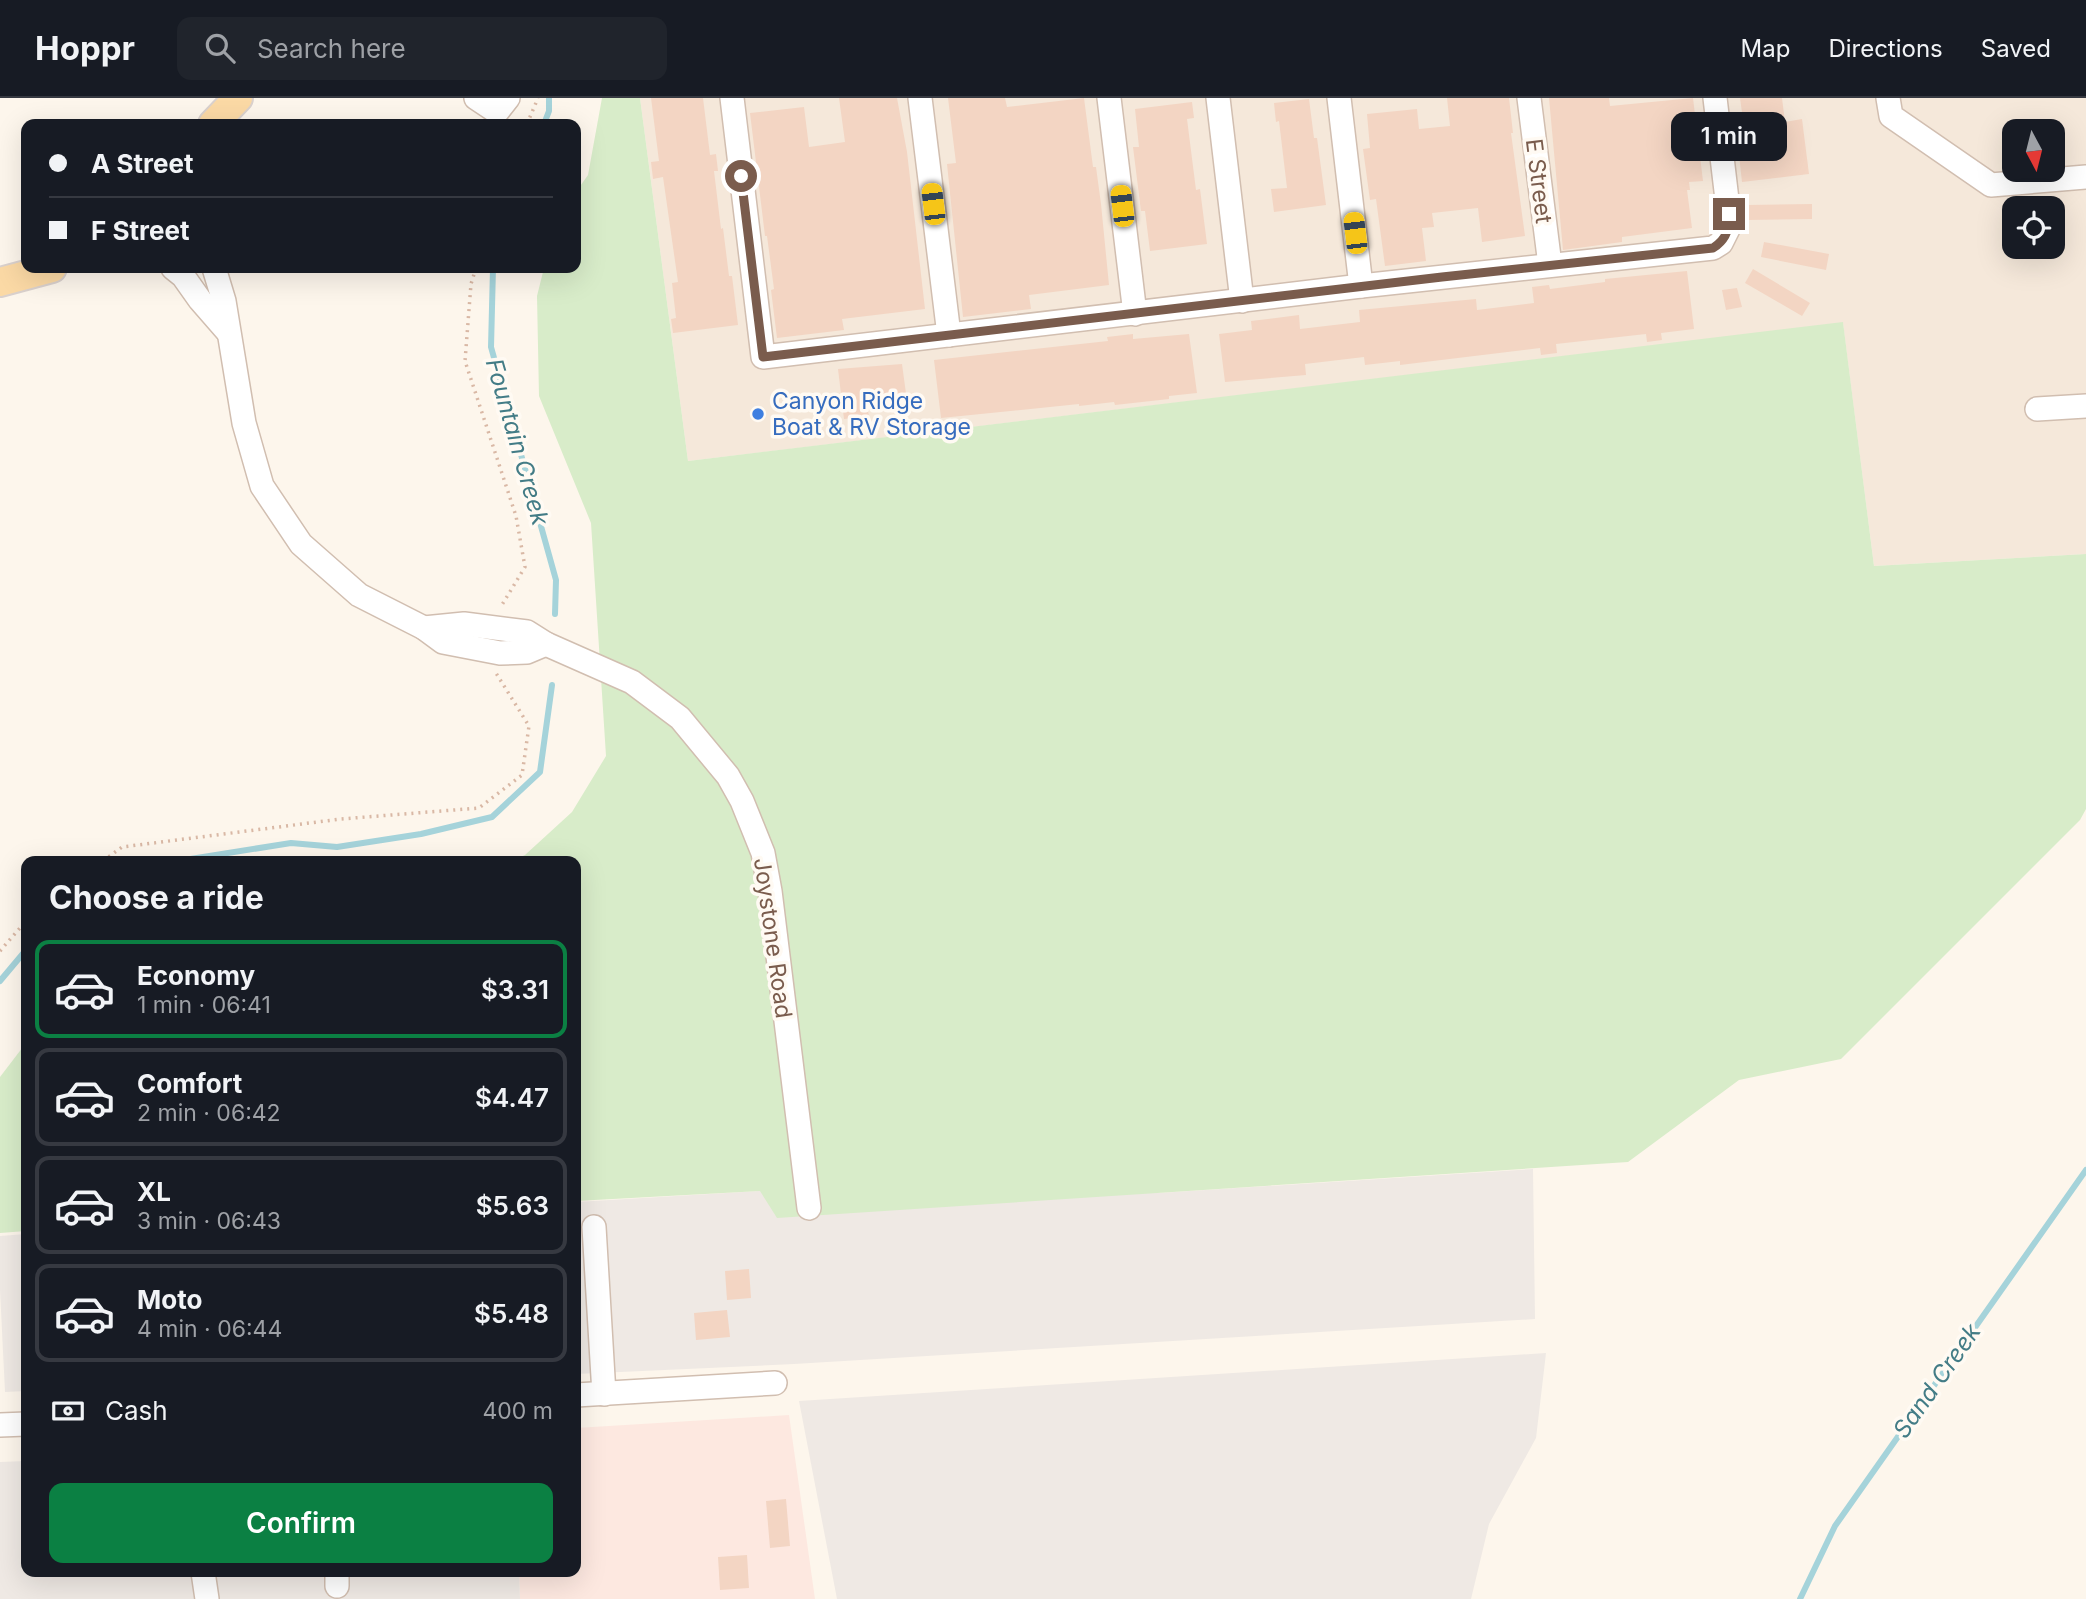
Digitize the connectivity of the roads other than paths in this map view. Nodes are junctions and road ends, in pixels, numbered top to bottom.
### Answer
1 (476, 98) edge
2 (732, 98) edge
3 (920, 98) edge
4 (1109, 98) edge
5 (1218, 98) edge
6 (1339, 98) edge
7 (1529, 98) edge
8 (1715, 98) edge
9 (1888, 98) edge
10 (503, 105) edge
11 (234, 108) edge
12 (220, 119) edge
13 (2086, 177) edge
14 (1550, 265) junction
15 (179, 273) edge
16 (216, 273) edge
17 (1362, 286) junction
18 (1242, 301) junction
19 (1135, 314) junction
20 (227, 331) junction
21 (949, 335) junction
22 (2086, 406) edge
23 (2037, 409) dead end
24 (809, 1208) dead end
25 (594, 1227) dead end
26 (775, 1383) dead end
27 (604, 1394) junction
28 (581, 1395) edge
29 (21, 1424) edge
30 (0, 1425) edge
31 (204, 1577) edge
32 (207, 1599) edge

1 - 10 street
2 - 21 street
3 - 21 street
4 - 19 street
5 - 18 street
6 - 17 street
7 - 14 street, E Street
8 - 14 street
9 - 13 street
11 - 12 main road
14 - 17 street
15 - 20 street
16 - 20 street, Joystone Road
17 - 18 street
18 - 19 street
19 - 21 street
20 - 24 street, Joystone Road
22 - 23 street
25 - 27 street
26 - 27 street
27 - 28 street
29 - 30 street
31 - 32 street

